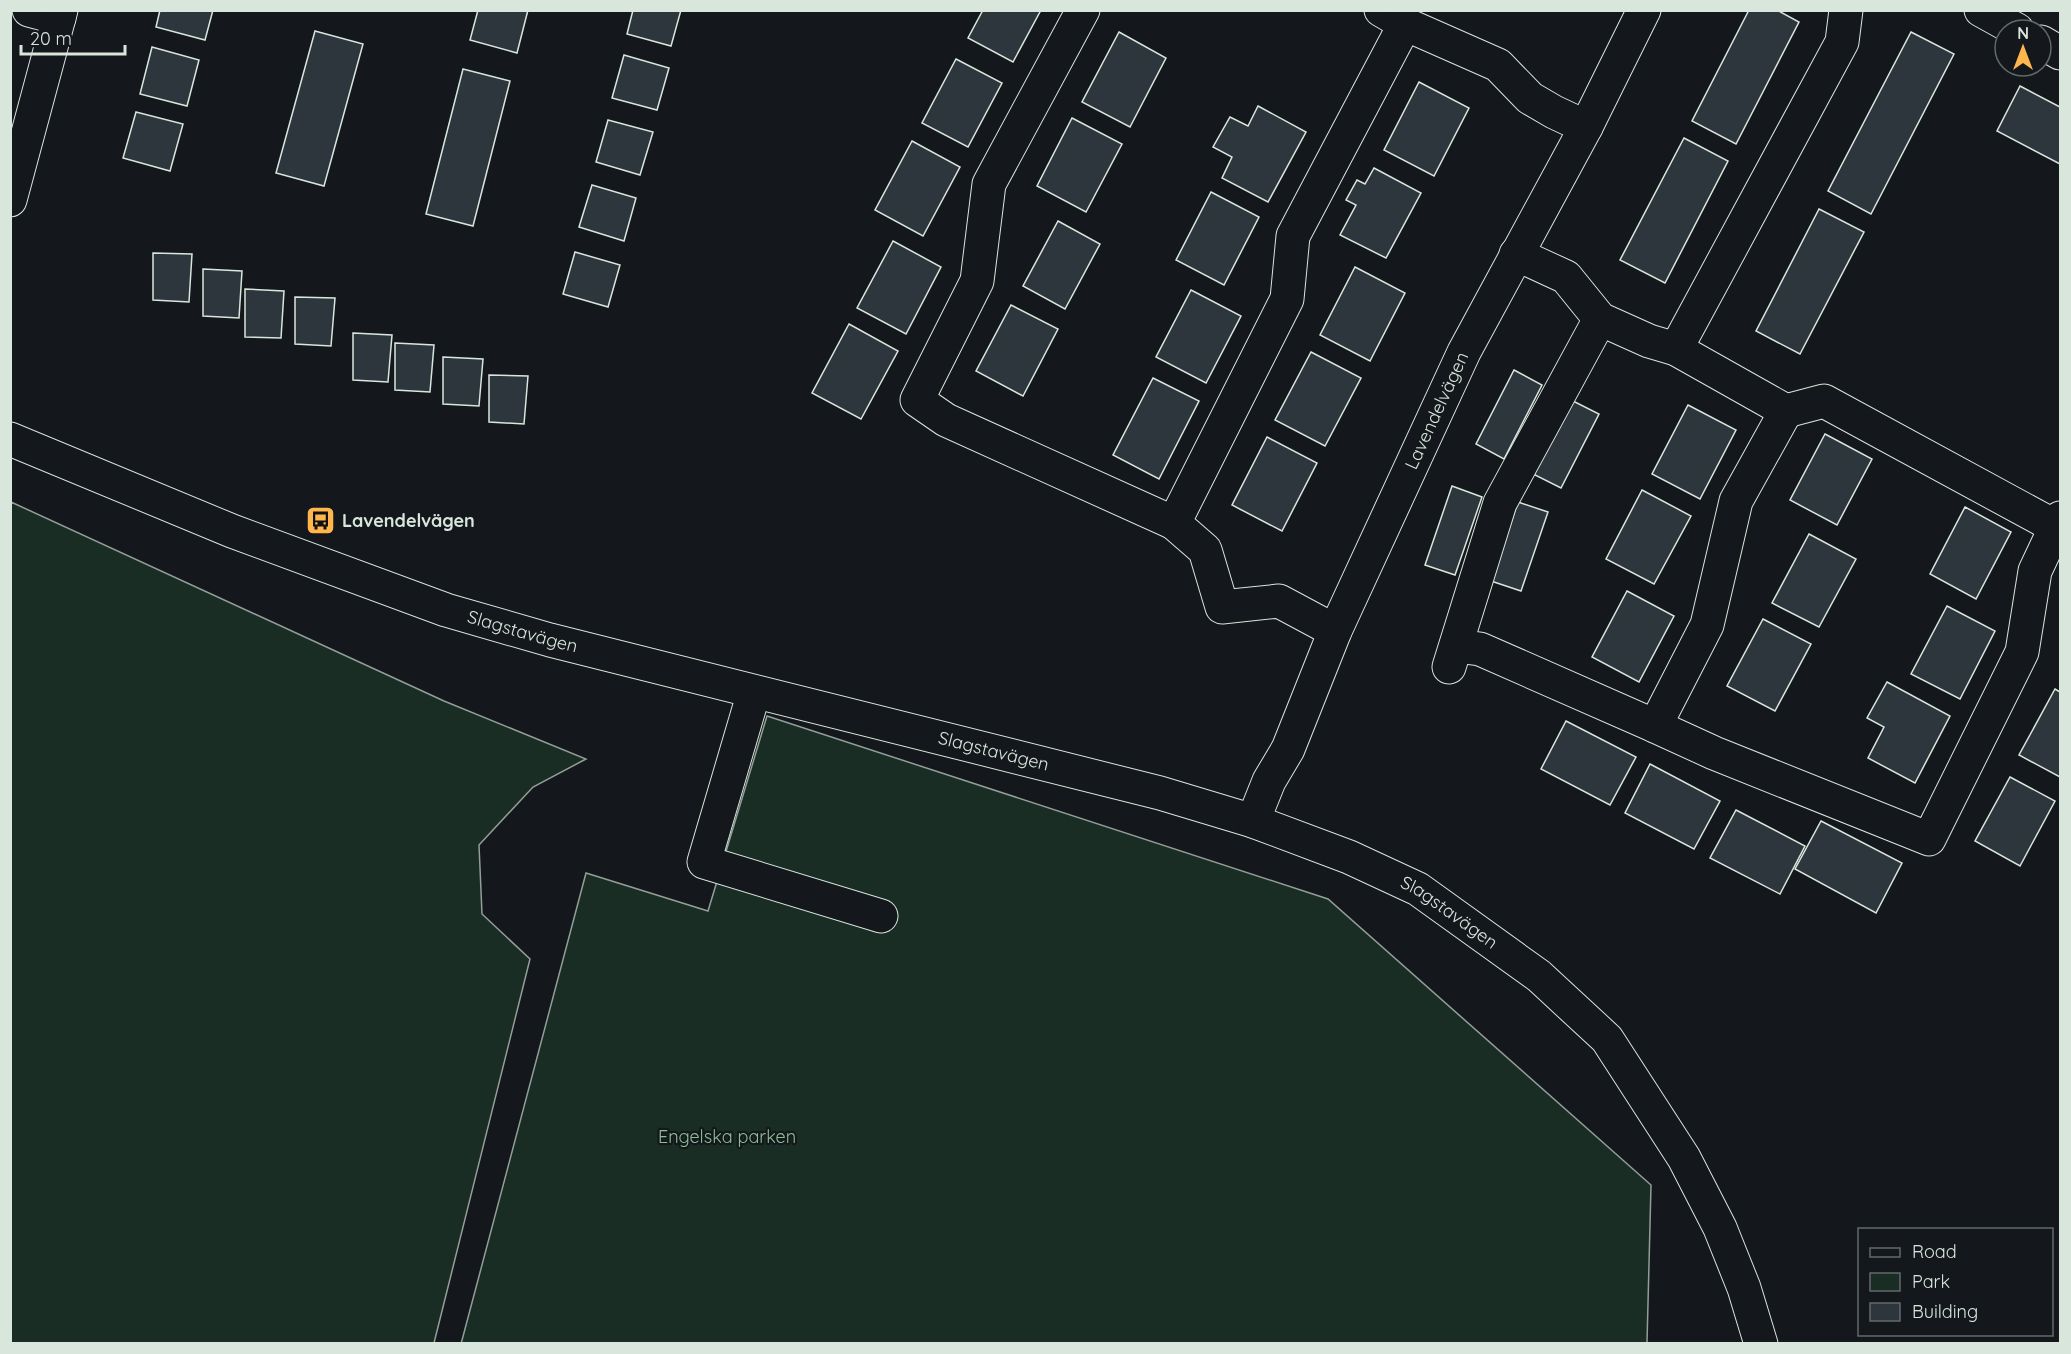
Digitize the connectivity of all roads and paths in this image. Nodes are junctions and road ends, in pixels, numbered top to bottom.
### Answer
1 (1083, 10) edge
2 (1644, 10) edge
3 (1845, 10) edge
4 (1981, 10) edge
5 (50, 13) edge
6 (1393, 17) edge
7 (1995, 18) edge
8 (1586, 127) junction
9 (10, 200) edge
10 (1516, 254) junction
11 (1600, 319) junction
12 (1676, 349) junction
13 (1786, 411) junction
14 (10, 439) edge
15 (2058, 522) edge
16 (1174, 523) junction
17 (1335, 631) junction
18 (754, 692) junction
19 (1655, 726) junction
20 (1253, 821) junction
21 (881, 916) dead end
22 (1761, 1344) edge

1 - 16 street
2 - 8 street, Lavendelvägen
3 - 12 street
4 - 7 street
5 - 9 street
6 - 8 street
6 - 16 street
8 - 10 street, Lavendelvägen
10 - 11 street
10 - 17 street, Lavendelvägen
11 - 12 street
11 - 19 street
12 - 13 street
13 - 15 street
13 - 19 street
14 - 18 street, Slagstavägen
15 - 19 street
16 - 17 street
17 - 20 street, Lavendelvägen
18 - 20 street, Slagstavägen
18 - 21 street
20 - 22 street, Slagstavägen

